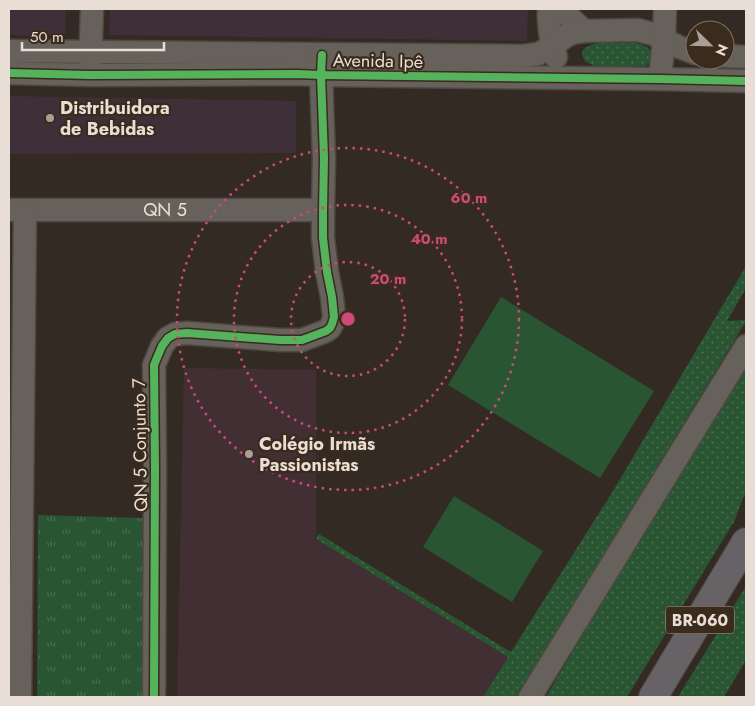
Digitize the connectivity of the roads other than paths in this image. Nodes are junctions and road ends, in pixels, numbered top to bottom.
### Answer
1 (92, 9) edge
2 (549, 9) edge
3 (564, 9) edge
4 (655, 9) edge
5 (664, 9) edge
6 (638, 30) junction
7 (584, 31) junction
8 (664, 39) junction
9 (552, 46) junction
10 (685, 49) edge
11 (9, 51) edge
12 (91, 64) junction
13 (322, 65) junction
14 (9, 73) edge
15 (564, 78) junction
16 (660, 79) junction
17 (746, 81) edge
18 (17, 210) edge
19 (323, 210) junction
20 (746, 346) edge
21 (746, 542) edge
22 (20, 697) edge
23 (154, 697) edge
24 (530, 697) edge
25 (653, 697) edge

1 - 12 street
2 - 9 street
3 - 7 street
4 - 6 street
5 - 8 street
6 - 7 street, Avenida Ipê
6 - 8 street, Avenida Ipê
7 - 9 street, Avenida Ipê
8 - 10 street, Avenida Ipê
8 - 16 street
9 - 13 street, Avenida Ipê
9 - 15 street
11 - 12 street, Avenida Ipê
12 - 13 street, Avenida Ipê
12 - 14 street, Avenida Ipê
13 - 15 street, Avenida Ipê
13 - 19 street, QN 5 Conjunto 7
15 - 16 street, Avenida Ipê
16 - 17 street, Avenida Ipê
18 - 19 street, QN 5
18 - 22 street
19 - 23 street, QN 5 Conjunto 7
20 - 24 street
21 - 25 highway, BR-060

